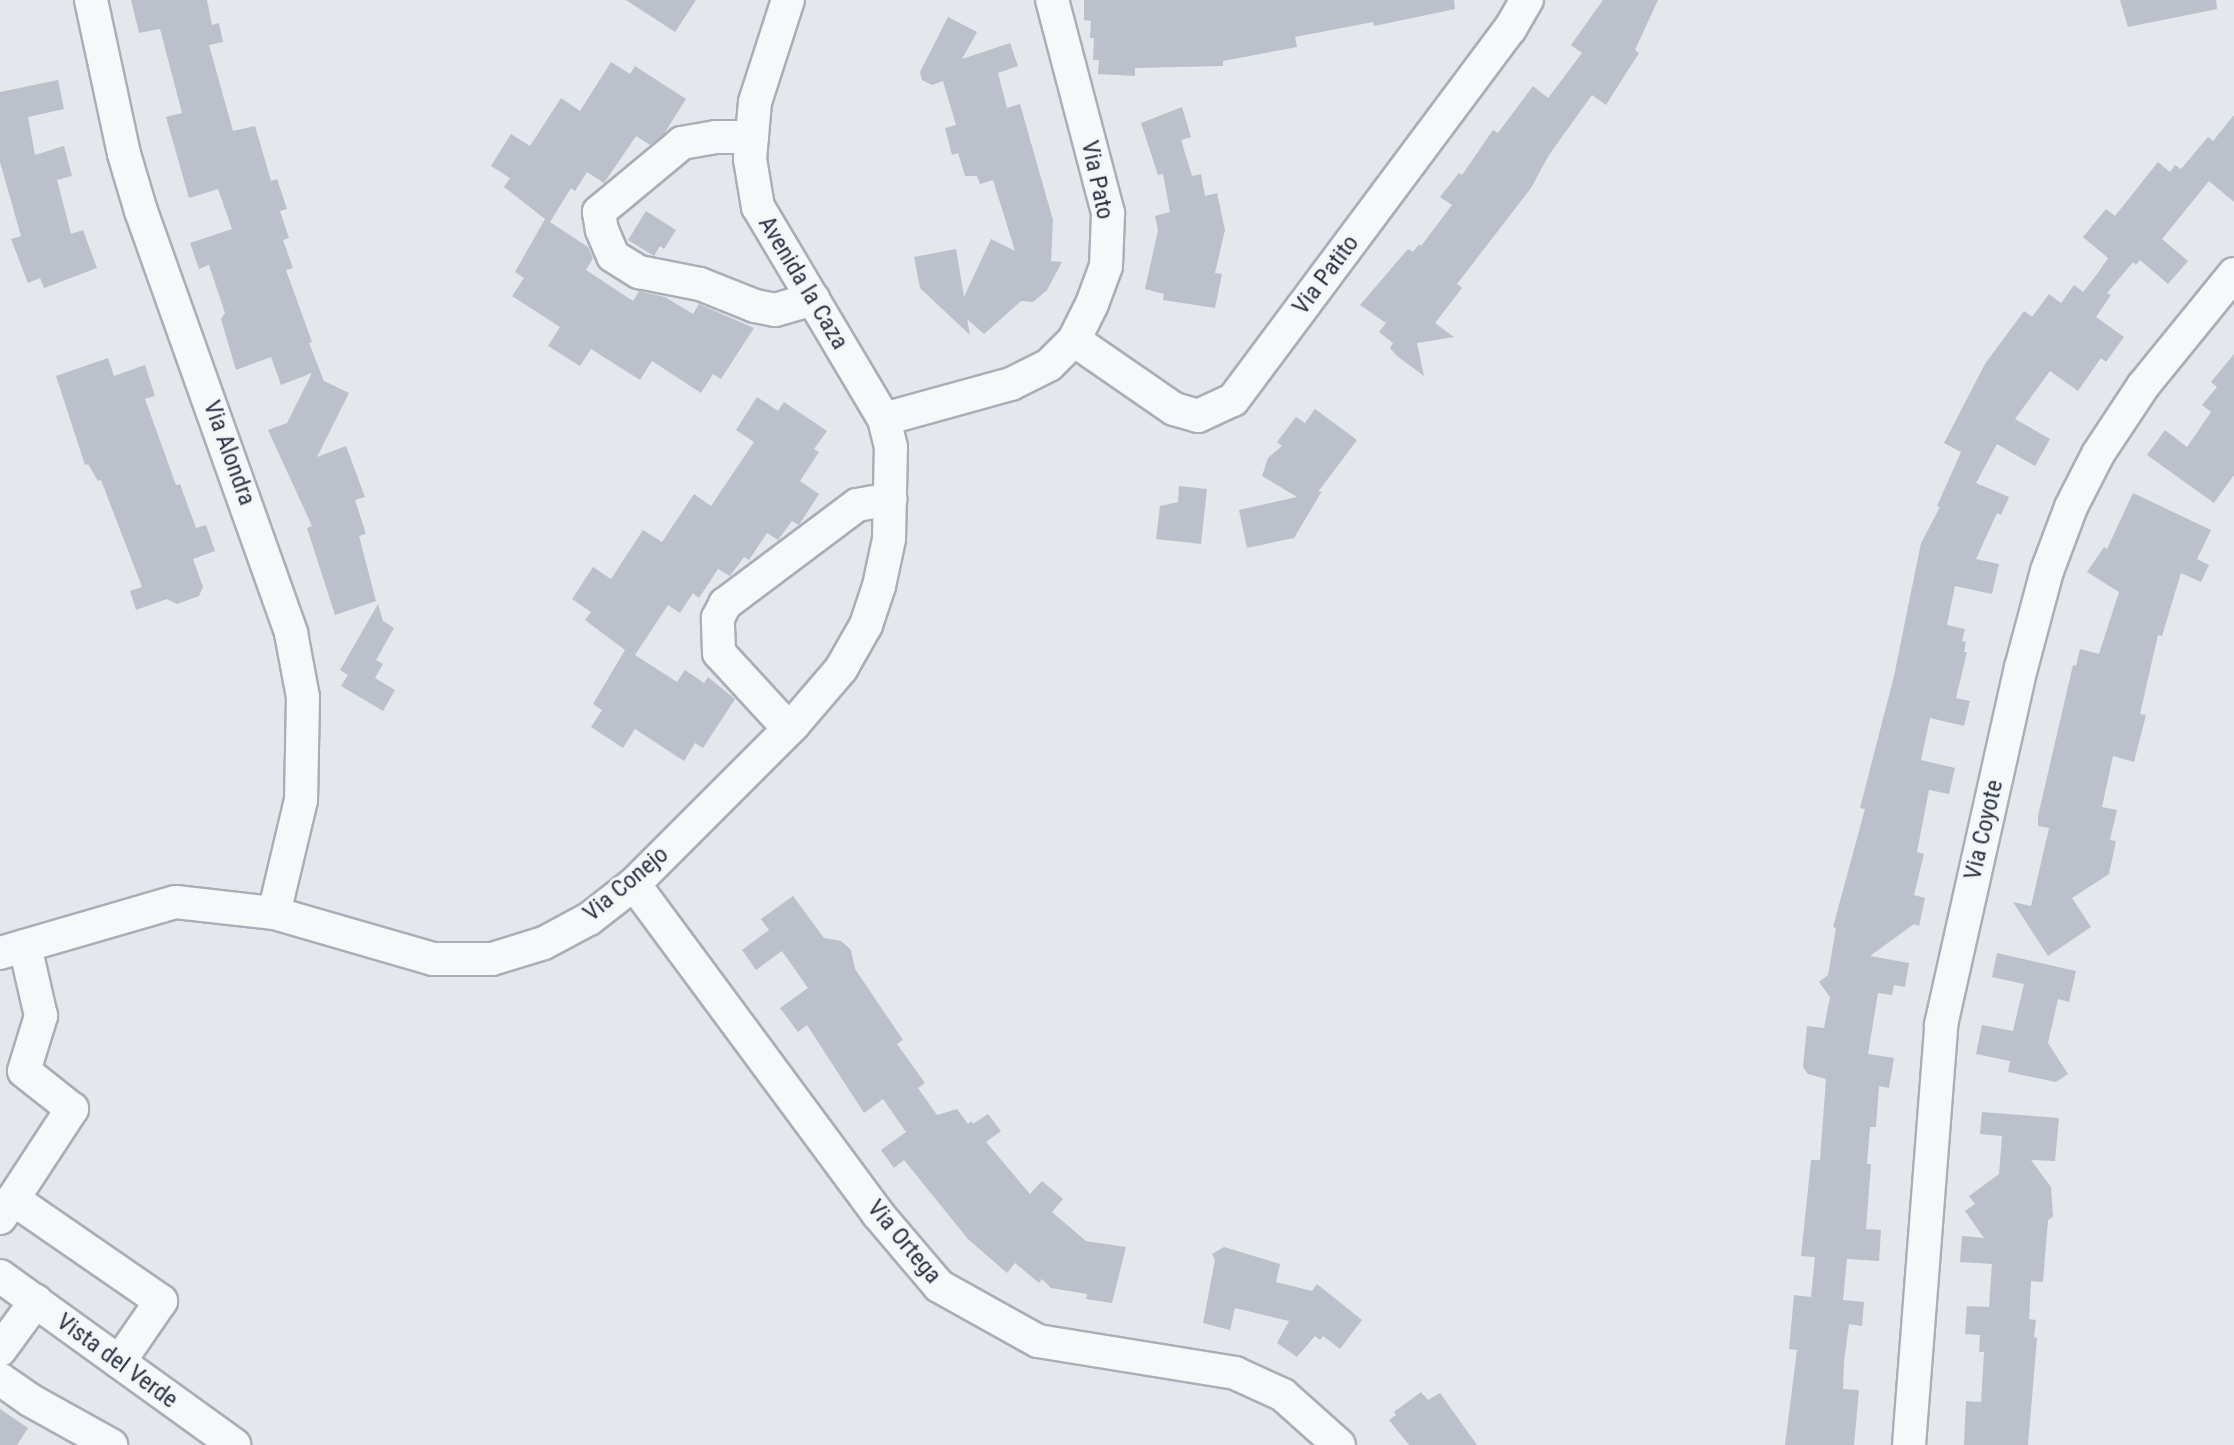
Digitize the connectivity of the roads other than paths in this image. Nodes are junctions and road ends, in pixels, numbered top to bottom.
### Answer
1 (91, 0) edge
2 (788, 0) edge
3 (1052, 0) edge
4 (1527, 0) edge
5 (752, 137) junction
6 (2234, 274) edge
7 (813, 299) junction
8 (1074, 340) junction
9 (884, 419) junction
10 (890, 499) junction
11 (789, 729) junction
12 (634, 884) junction
13 (274, 913) junction
14 (12, 950) edge
15 (6, 1208) edge
16 (0, 1276) edge
17 (36, 1301) junction
18 (0, 1350) edge
19 (119, 1362) junction
20 (0, 1379) edge
21 (111, 1445) edge
22 (234, 1445) edge
23 (1339, 1445) edge
24 (1909, 1445) edge

1 - 13 street, Via Alondra
2 - 5 street, Avenida la Caza
3 - 8 street, Via Pato
4 - 8 street, Via Patito
5 - 7 street, Avenida la Caza
5 - 7 street
6 - 24 street, Via Coyote
7 - 9 street, Avenida la Caza
8 - 9 street, Via Pato
9 - 10 street, Via Conejo
10 - 11 street, Via Conejo
10 - 11 street
11 - 12 street, Via Conejo
12 - 13 street, Via Conejo
12 - 23 street, Via Ortega
13 - 14 street, Via Conejo
14 - 15 street
15 - 19 street
16 - 17 street, Vista del Verde
17 - 18 street
17 - 19 street, Vista del Verde
19 - 22 street, Vista del Verde
20 - 21 street

